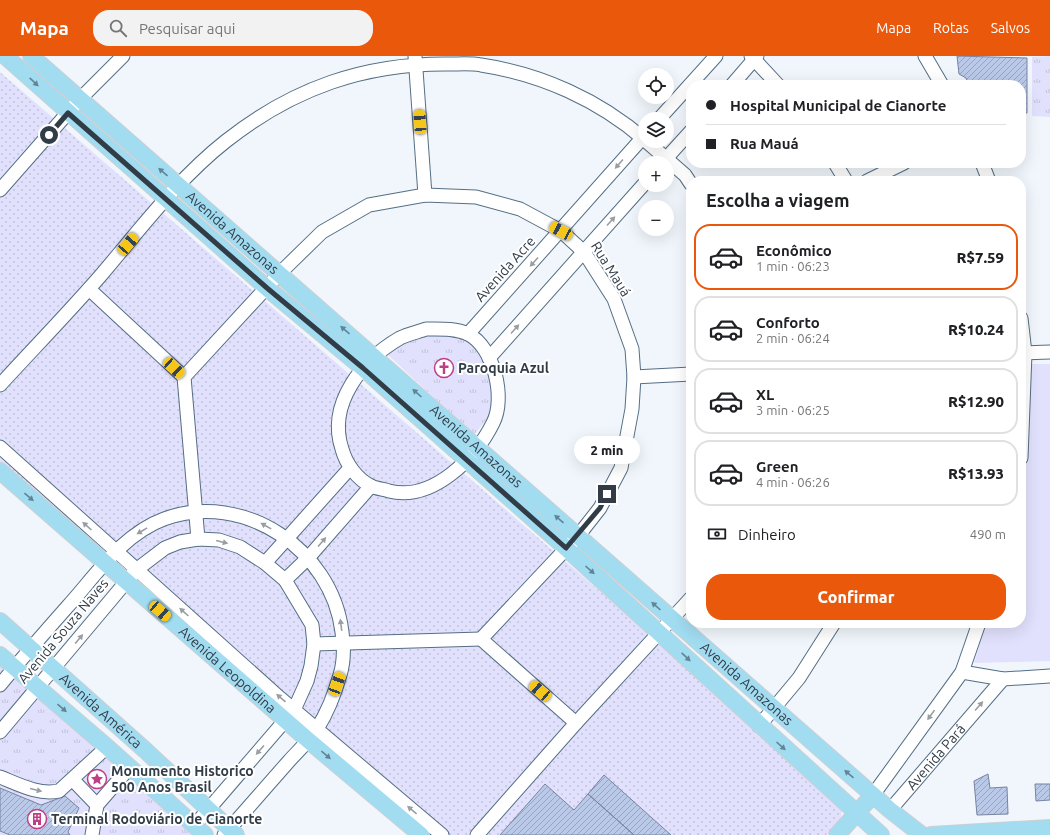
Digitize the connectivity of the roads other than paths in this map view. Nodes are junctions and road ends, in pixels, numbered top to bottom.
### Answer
1 (5, 56) edge
2 (31, 56) edge
3 (123, 56) edge
4 (716, 56) edge
5 (925, 56) edge
6 (754, 57) edge
7 (416, 60) edge
8 (694, 80) edge
9 (736, 80) edge
10 (774, 80) edge
11 (939, 80) edge
12 (686, 89) edge
13 (80, 99) junction
14 (665, 112) edge
15 (68, 113) junction
16 (638, 134) edge
17 (686, 137) edge
18 (638, 146) edge
19 (653, 148) edge
20 (660, 156) edge
21 (668, 156) edge
22 (674, 168) edge
23 (894, 168) edge
24 (877, 176) edge
25 (686, 178) edge
26 (178, 185) junction
27 (0, 190) edge
28 (638, 191) edge
29 (425, 195) junction
30 (167, 199) junction
31 (561, 231) junction
32 (584, 252) junction
33 (279, 274) junction
34 (267, 288) junction
35 (89, 289) junction
36 (468, 334) junction
37 (1050, 352) edge
38 (1026, 353) edge
39 (375, 356) junction
40 (489, 358) junction
41 (363, 368) junction
42 (686, 374) edge
43 (634, 377) junction
44 (184, 378) junction
45 (0, 385) edge
46 (0, 447) edge
47 (478, 447) junction
48 (466, 460) junction
49 (350, 468) junction
50 (0, 471) edge
51 (371, 486) junction
52 (196, 512) junction
53 (578, 536) junction
54 (288, 538) junction
55 (198, 539) junction
56 (566, 548) junction
57 (110, 558) junction
58 (308, 558) junction
59 (265, 563) junction
60 (131, 576) junction
61 (285, 580) junction
62 (686, 603) edge
63 (671, 619) junction
64 (0, 621) edge
65 (831, 628) edge
66 (977, 628) edge
67 (659, 633) junction
68 (481, 639) junction
69 (343, 642) junction
70 (314, 644) junction
71 (31, 648) junction
72 (0, 655) edge
73 (14, 667) junction
74 (54, 669) junction
75 (962, 672) junction
76 (1050, 676) edge
77 (1003, 679) junction
78 (0, 685) edge
79 (38, 687) junction
80 (775, 709) junction
81 (290, 715) junction
82 (576, 723) junction
83 (759, 726) junction
84 (0, 732) edge
85 (312, 735) junction
86 (107, 747) junction
87 (130, 767) junction
88 (0, 777) edge
89 (73, 780) junction
90 (873, 795) junction
91 (97, 805) junction
92 (208, 810) junction
93 (890, 810) junction
94 (856, 814) junction
95 (1050, 828) edge
96 (200, 830) edge
97 (230, 833) edge
98 (874, 833) edge
99 (92, 835) edge
100 (421, 835) edge
101 (442, 835) edge
102 (476, 835) edge
103 (837, 835) edge
104 (922, 835) edge
105 (931, 835) edge

1 -> 15 main road, Avenida Amazonas
2 - 13 main road, Avenida Amazonas
3 - 13 street
4 - 8 street
5 - 11 street
6 - 9 street
6 - 10 street
7 - 16 street
7 - 26 street
7 - 29 street
12 - 14 street
13 - 15 street
26 -> 13 main road, Avenida Amazonas
15 - 27 street
15 - 30 main road, Avenida Amazonas
17 - 21 street
18 -> 31 street, Avenida Acre
19 - 20 street
22 - 25 street
23 - 24 street
26 - 30 street
26 - 33 main road, Avenida Amazonas
32 -> 28 street
29 - 31 street, Rua Mauá
29 - 33 street, Rua Mauá
30 - 34 main road, Avenida Amazonas
30 - 35 street
31 - 32 street, Rua Mauá
31 -> 36 street, Avenida Acre
40 -> 32 street
32 - 43 street, Rua Mauá
33 - 34 street, Rua Mauá
39 -> 33 main road, Avenida Amazonas
34 - 41 main road, Avenida Amazonas
34 - 44 street, Rua Mauá
35 - 44 street
35 - 45 street
36 - 39 street
36 - 40 street
37 - 38 street
39 - 41 street
47 -> 39 main road, Avenida Amazonas
40 - 47 street
41 - 48 main road, Avenida Amazonas
41 - 49 street
42 - 43 street
43 - 53 street, Rua Mauá
44 - 52 street
57 -> 46 street
47 - 48 street
53 -> 47 main road, Avenida Amazonas
48 - 51 street
48 - 56 main road, Avenida Amazonas
49 - 51 street
49 - 54 street
50 -> 57 main road, Avenida Leopoldina
58 -> 51 street
54 -> 52 street, Avenida Souza Naves
52 - 55 street
52 -> 57 street, Avenida Souza Naves
53 - 56 street, Rua Mauá
63 -> 53 main road, Avenida Amazonas
54 - 58 street, Avenida Souza Naves
54 - 59 street
55 -> 59 street, Avenida Souza Naves
55 - 60 street, Avenida Souza Naves
56 -> 67 main road, Avenida Amazonas
56 - 68 street, Rua Mauá
57 - 60 main road, Avenida Leopoldina
57 - 71 street, Avenida Souza Naves
58 - 61 street
69 -> 58 street, Avenida Souza Naves
59 - 61 street, Avenida Souza Naves
74 -> 60 street, Avenida Souza Naves
60 - 81 main road, Avenida Leopoldina
61 - 70 street, Avenida Souza Naves
62 - 63 street
63 - 67 street
63 - 80 main road, Avenida Amazonas
64 - 71 main road, Avenida América
65 - 80 street
66 - 75 street, Avenida Pará
67 - 82 street
67 -> 83 main road, Avenida Amazonas
68 - 69 street
68 - 82 street
69 - 70 street
69 - 85 street, Avenida Souza Naves
70 - 81 street, Avenida Souza Naves
71 - 73 street, Avenida Souza Naves
71 - 74 main road, Avenida América
72 - 73 main road, Avenida América
73 - 78 street, Avenida Souza Naves
73 - 79 main road, Avenida América
74 - 79 street, Avenida Souza Naves
74 - 92 main road, Avenida América
75 - 77 street
75 -> 90 street, Avenida Pará
76 - 77 street
93 -> 77 street, Avenida Pará
79 - 84 street, Avenida Souza Naves
79 -> 86 main road, Avenida América
80 - 83 street
90 -> 80 main road, Avenida Amazonas
81 - 85 main road, Avenida Leopoldina
81 -> 92 street, Avenida Souza Naves
82 - 102 street
83 -> 94 main road, Avenida Amazonas
85 - 97 street, Avenida Souza Naves
85 -> 100 main road, Avenida Leopoldina
101 -> 85 street
86 - 87 main road, Avenida América
86 - 89 street
87 - 91 street
87 - 96 main road, Avenida América
88 -> 89 street
89 - 91 street
90 - 93 main road, Avenida Amazonas
90 - 94 main road, Avenida Pará
91 - 99 street
92 - 96 street, Avenida Souza Naves
92 - 97 main road, Avenida América
93 - 98 main road, Avenida Pará
93 - 104 main road, Avenida Amazonas
94 - 98 main road, Avenida Amazonas
94 - 103 main road, Avenida Pará
95 - 105 main road

